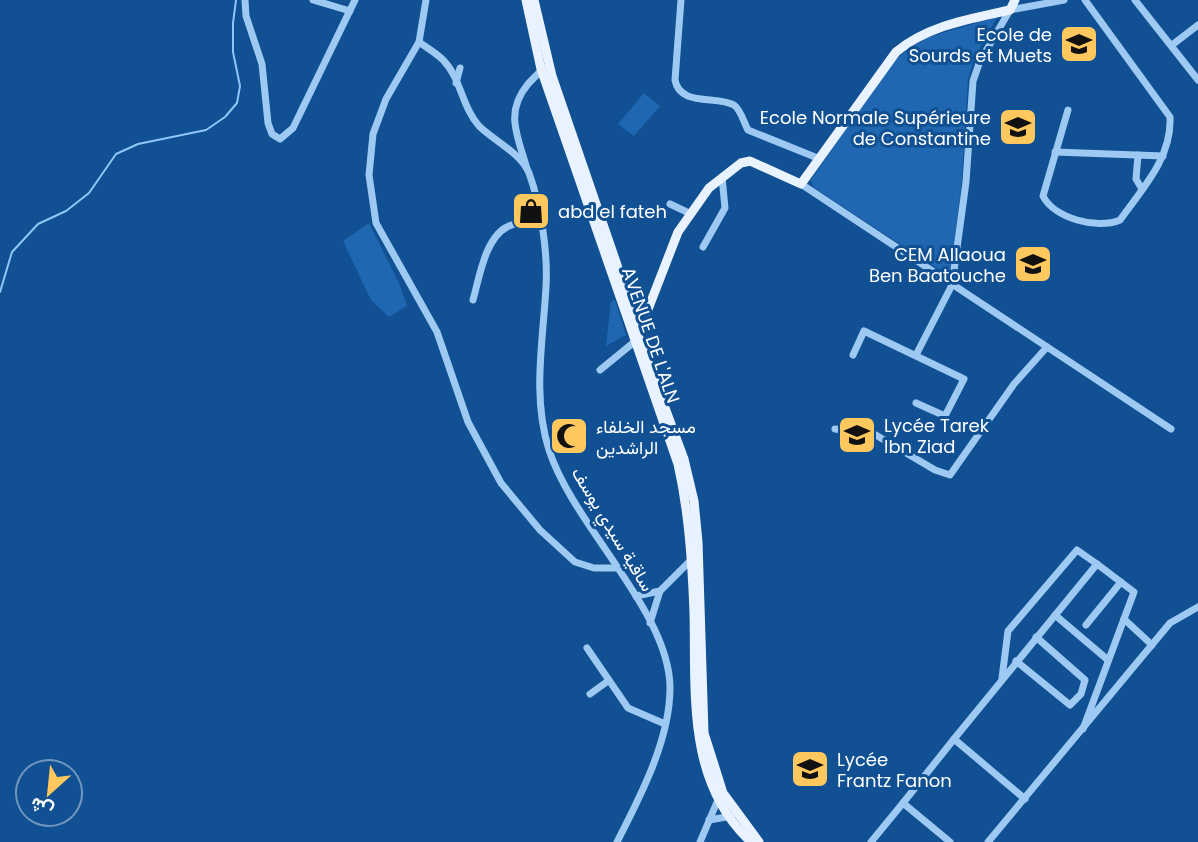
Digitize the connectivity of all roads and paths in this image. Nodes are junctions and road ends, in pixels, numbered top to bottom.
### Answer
1 (245, 0) edge
2 (313, 0) edge
3 (355, 0) edge
4 (426, 0) edge
5 (526, 0) edge
6 (534, 0) edge
7 (681, 0) edge
8 (1015, 0) edge
9 (1064, 0) edge
10 (1085, 0) edge
11 (1135, 0) edge
12 (1010, 10) junction
13 (350, 11) junction
14 (1198, 25) edge
15 (419, 42) junction
16 (1172, 45) junction
17 (545, 67) junction
18 (460, 68) dead end
19 (1198, 80) edge
20 (456, 83) junction
21 (1068, 110) dead end
22 (1055, 152) junction
23 (1138, 155) junction
24 (1163, 156) junction
25 (820, 159) junction
26 (527, 169) junction
27 (722, 177) junction
28 (801, 184) junction
29 (1142, 189) junction
30 (670, 204) dead end
31 (689, 213) junction
32 (539, 220) junction
33 (703, 247) dead end
34 (953, 285) junction
35 (473, 300) dead end
36 (636, 339) junction
37 (1047, 347) junction
38 (853, 355) dead end
39 (916, 355) junction
40 (600, 370) dead end
41 (916, 403) dead end
42 (835, 429) dead end
43 (1171, 429) dead end
44 (696, 557) junction
45 (1097, 564) junction
46 (615, 568) junction
47 (1121, 582) junction
48 (660, 591) junction
49 (636, 596) junction
50 (1198, 607) edge
51 (1055, 615) junction
52 (1124, 618) junction
53 (650, 623) junction
54 (1086, 625) dead end
55 (1036, 637) junction
56 (1152, 645) junction
57 (587, 648) dead end
58 (1108, 660) junction
59 (1016, 661) junction
60 (1002, 679) junction
61 (608, 681) junction
62 (590, 694) dead end
63 (665, 724) junction
64 (1083, 729) junction
65 (954, 739) junction
66 (720, 794) junction
67 (1024, 799) junction
68 (903, 803) junction
69 (732, 815) junction
70 (709, 820) junction
71 (617, 842) edge
72 (700, 842) edge
73 (751, 842) edge
74 (759, 842) edge
75 (871, 842) edge
76 (950, 842) edge
77 (988, 842) edge

1 - 13 street
2 - 13 street
3 - 13 street
4 - 15 street
5 - 17 main road
6 - 17 main road
7 - 25 street
8 - 12 main road
9 - 12 street
10 - 24 street
11 - 16 street
12 - 25 main road
12 - 34 street
14 - 16 street
15 - 20 street
15 - 46 street
16 - 19 street
17 - 26 street, ساقية سيدي يوسف
17 - 36 main road
18 - 20 street
20 - 26 street
21 - 22 street
22 - 23 street
22 - 29 street
23 - 24 street
23 - 29 street
24 - 29 street
25 - 28 main road
26 - 32 street, ساقية سيدي يوسف
27 - 28 main road
27 - 31 main road
27 - 33 street
28 - 34 street
30 - 31 street
31 - 36 main road
32 - 35 street
32 - 46 street, ساقية سيدي يوسف
34 - 37 street
34 - 39 street
36 - 40 street
36 - 44 main road
37 - 42 street
37 - 43 street
38 - 39 street
39 - 41 street
44 - 48 street
44 - 66 main road
45 - 47 street
45 - 51 street
45 - 60 street
46 - 49 street, ساقية سيدي يوسف
47 - 52 street
47 - 54 street
48 - 49 street
48 - 53 street
49 - 53 street, ساقية سيدي يوسف
50 - 56 street
51 - 55 street
51 - 58 street
52 - 56 street
52 - 58 street
53 - 63 street, ساقية سيدي يوسف
55 - 59 street
55 - 59 street
56 - 64 street
57 - 61 street
58 - 64 street
59 - 60 street
60 - 65 street
61 - 62 street
61 - 63 street
63 - 71 street, ساقية سيدي يوسف
64 - 67 street
65 - 67 street
65 - 68 street
66 - 69 main road
66 - 70 street
67 - 77 street
68 - 75 street
68 - 76 street
69 - 70 street
69 - 73 main road
69 - 74 main road
70 - 72 street

